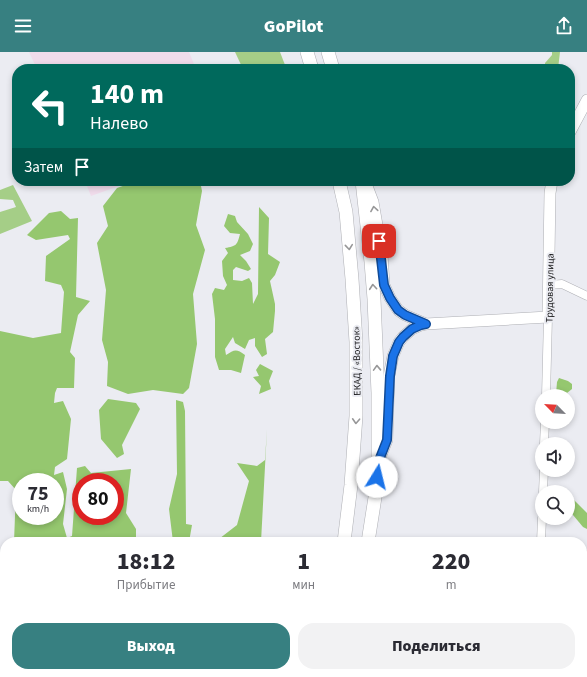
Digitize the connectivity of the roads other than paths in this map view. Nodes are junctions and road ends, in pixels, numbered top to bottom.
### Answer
1 (306, 52) edge
2 (328, 52) edge
3 (310, 64) edge
4 (332, 64) edge
5 (587, 100) edge
6 (575, 123) edge
7 (340, 186) edge
8 (363, 186) edge
9 (367, 186) edge
10 (551, 186) edge
11 (549, 285) junction
12 (587, 296) edge
13 (548, 317) junction
14 (426, 324) junction
15 (546, 389) edge
16 (378, 463) junction
17 (542, 525) edge
18 (345, 537) edge
19 (369, 537) edge
20 (542, 537) edge

1 - 3 main road
2 - 4 main road
5 - 6 main road
7 -> 18 main road, ЕКАД / «Восток»
16 -> 8 main road, ЕКАД / «Восток»
14 -> 9 main road
10 - 11 main road, Трудовая улица
11 - 12 street
11 - 13 main road, Трудовая улица
13 - 14 main road
13 - 15 street, Трудовая улица
14 - 16 main road
16 - 19 main road, ЕКАД / «Восток»
17 - 20 street

